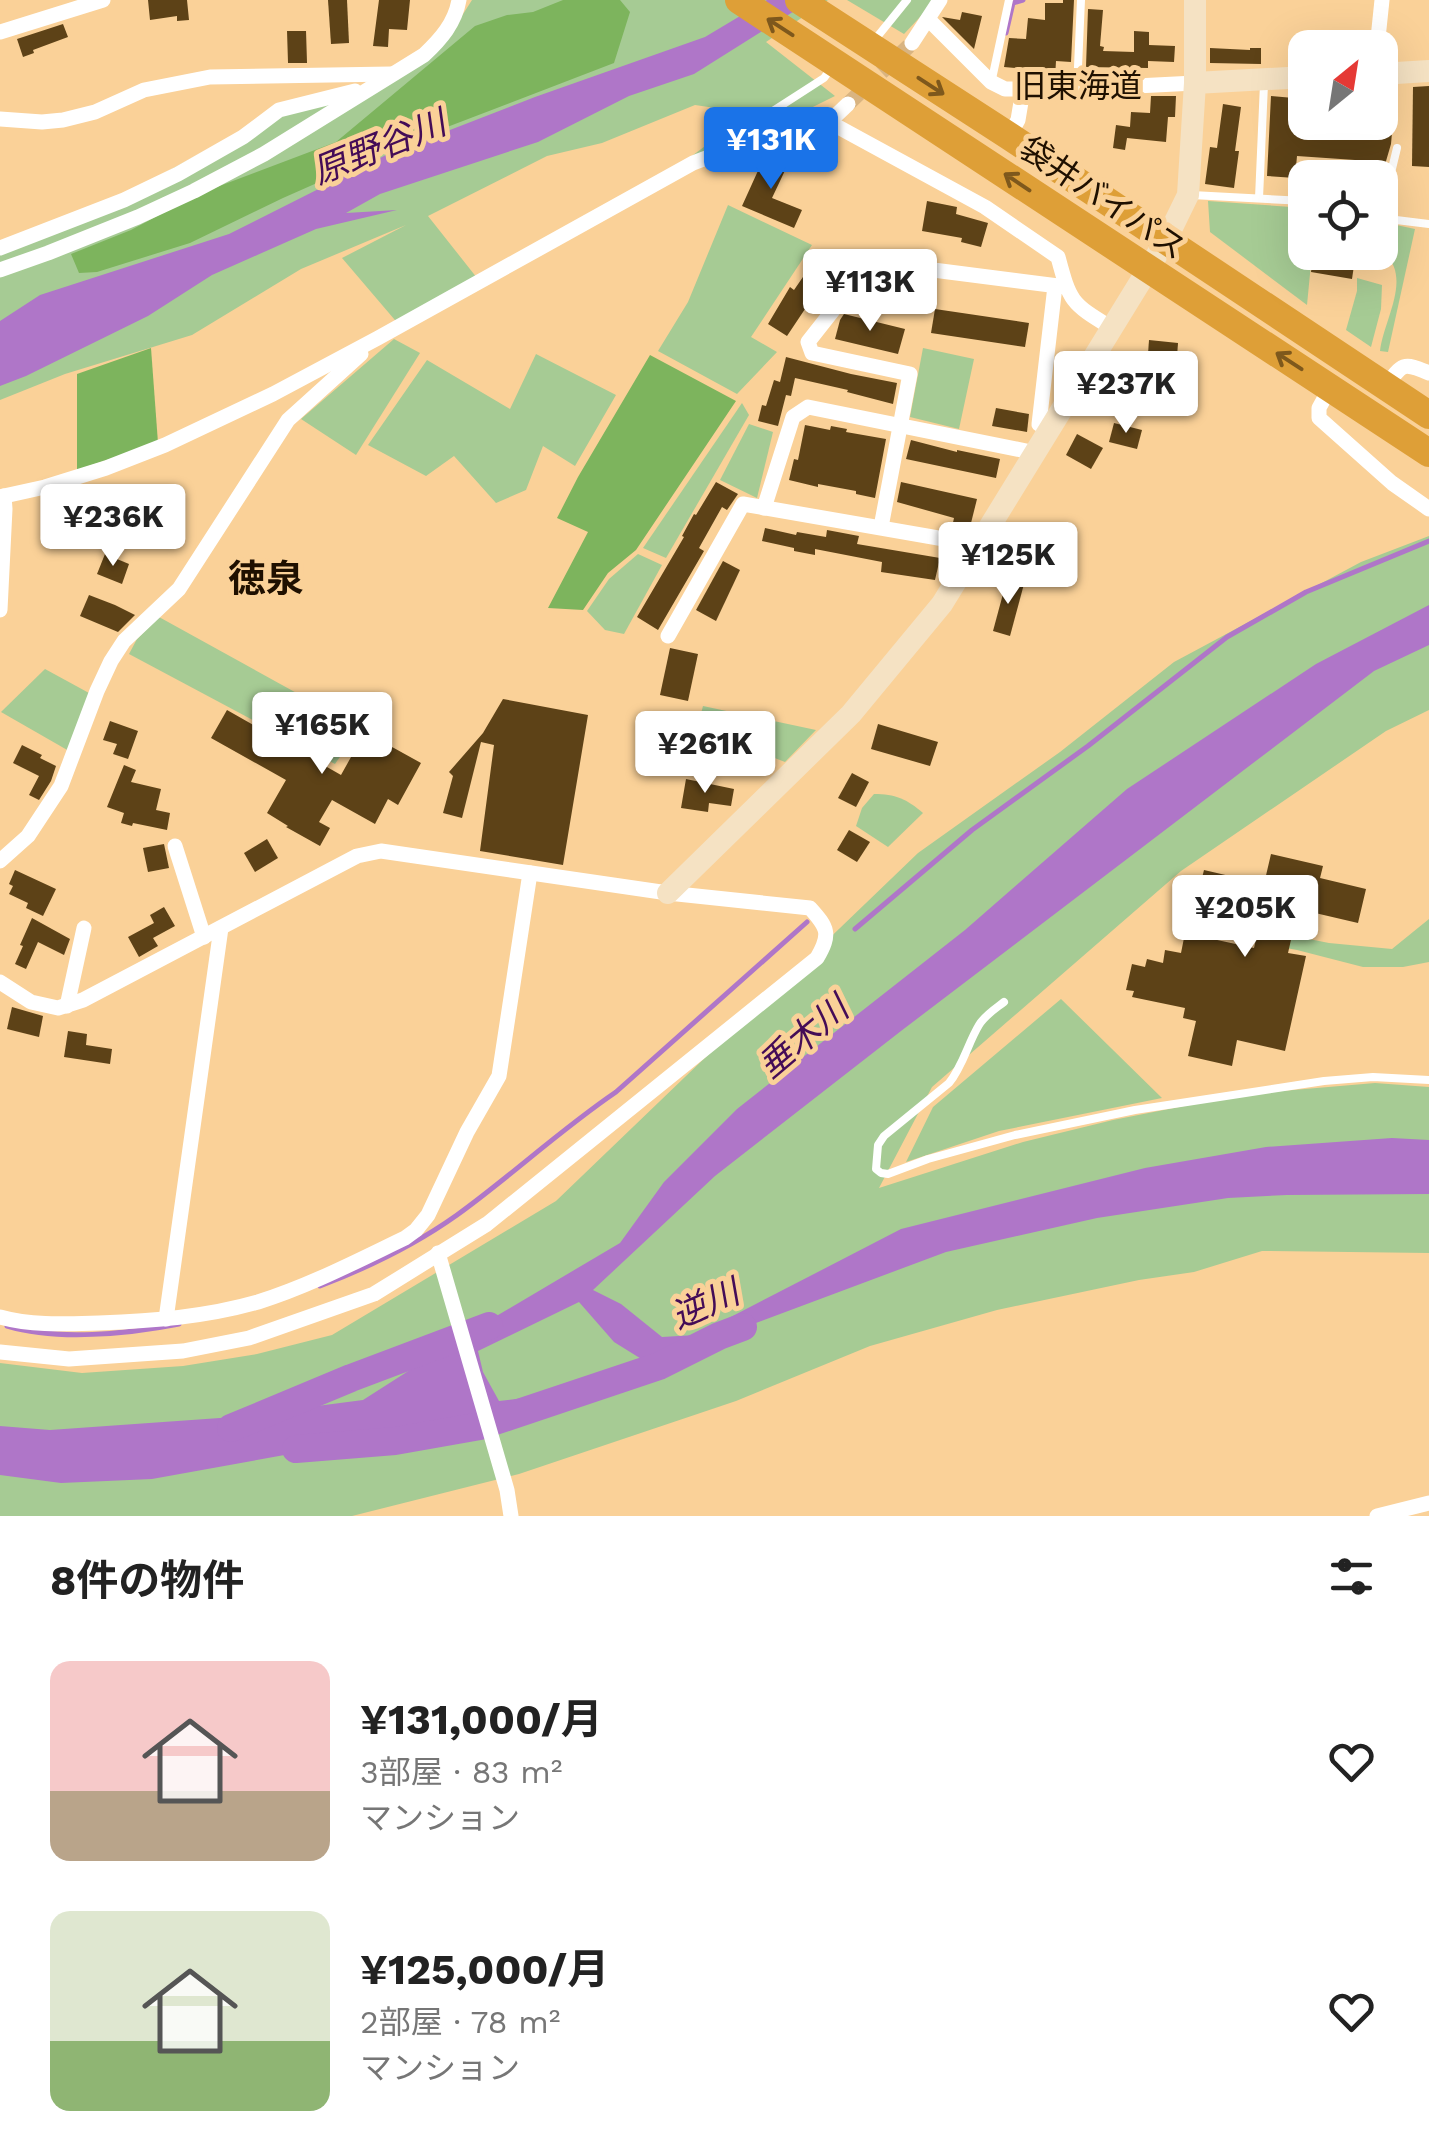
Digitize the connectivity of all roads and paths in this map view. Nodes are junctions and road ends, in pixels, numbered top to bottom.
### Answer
1 (103, 0) edge
2 (460, 0) edge
3 (739, 0) edge
4 (799, 0) edge
5 (906, 0) edge
6 (940, 0) edge
7 (1009, 0) edge
8 (1080, 0) edge
9 (1195, 0) edge
10 (1382, 0) edge
11 (928, 19) junction
12 (1380, 30) edge
13 (0, 32) edge
14 (860, 40) junction
15 (912, 43) tunnel mouth
16 (828, 58) junction
17 (1429, 71) edge
18 (1398, 73) edge
19 (395, 74) junction
20 (1288, 78) edge
21 (1264, 79) junction
22 (991, 82) junction
23 (1195, 83) junction
24 (374, 86) junction
25 (1077, 89) junction
26 (1023, 90) junction
27 (848, 104) tunnel mouth
28 (0, 119) edge
29 (829, 122) junction
30 (1008, 136) junction
31 (1396, 148) dead end
32 (693, 164) junction
33 (1188, 195) junction
34 (1259, 198) junction
35 (1288, 200) edge
36 (1429, 224) edge
37 (1166, 240) junction
38 (0, 248) edge
39 (0, 270) edge
40 (1147, 270) junction
41 (1061, 286) junction
42 (1110, 328) junction
43 (378, 338) junction
44 (1429, 373) edge
45 (1386, 387) junction
46 (1330, 388) junction
47 (1429, 415) edge
48 (901, 426) junction
49 (1049, 430) junction
50 (1036, 453) junction
51 (1429, 453) edge
52 (2, 497) edge
53 (764, 508) junction
54 (1429, 509) edge
55 (881, 527) junction
56 (978, 549) junction
57 (0, 610) edge
58 (668, 636) dead end
59 (176, 846) dead end
60 (0, 861) edge
61 (530, 873) junction
62 (668, 893) junction
63 (84, 928) dead end
64 (221, 928) junction
65 (204, 937) junction
66 (0, 982) edge
67 (1004, 1002) dead end
68 (67, 1006) junction
69 (1429, 1080) edge
70 (440, 1257) junction
71 (0, 1316) edge
72 (166, 1319) junction
73 (0, 1352) edge
74 (1429, 1503) edge
75 (511, 1516) edge
76 (1377, 1516) edge

1 - 13 street
2 - 19 street
16 -> 3 highway, 袋井バイパス
4 - 14 highway, 袋井バイパス
5 - 14 lane
6 - 11 street
7 - 22 lane
8 - 25 lane
9 - 23 street
10 - 12 street
11 - 15 street
11 - 22 street, 旧東海道
14 -> 30 highway, 袋井バイパス
16 - 32 lane
40 -> 16 highway, 袋井バイパス
17 - 18 street
19 - 24 street
19 - 28 street
20 - 21 street
21 - 23 street
21 - 34 lane
22 - 26 street, 旧東海道
23 - 25 street, 旧東海道
23 - 33 street
24 - 38 street
24 - 39 street
25 - 26 street, 旧東海道
26 - 30 street
27 - 29 street
29 - 32 street
29 - 41 street
30 - 37 highway, 袋井バイパス
31 - 36 lane
32 - 43 street
33 - 34 lane
33 - 37 street
34 - 35 lane
37 - 40 street
37 - 45 highway, 袋井バイパス
40 - 42 street
46 -> 40 highway, 袋井バイパス
41 - 42 street
41 - 48 street
41 - 49 street
42 - 49 street
43 - 52 street
43 - 60 street
44 - 45 street
45 - 47 highway, 袋井バイパス
46 - 51 highway, 袋井バイパス
46 - 54 street
48 - 50 street
48 - 53 street
48 - 55 street
49 - 50 street
50 - 56 street
52 - 57 street
53 - 55 street
53 - 58 street
55 - 56 street
56 - 62 street
59 - 65 street
61 - 62 street
61 - 64 street
61 - 72 street
62 - 70 street
63 - 68 street
64 - 65 street
64 - 72 street
65 - 68 street
66 - 68 street
67 - 69 lane
70 - 73 street
70 - 75 street
71 - 72 street
74 - 76 street

